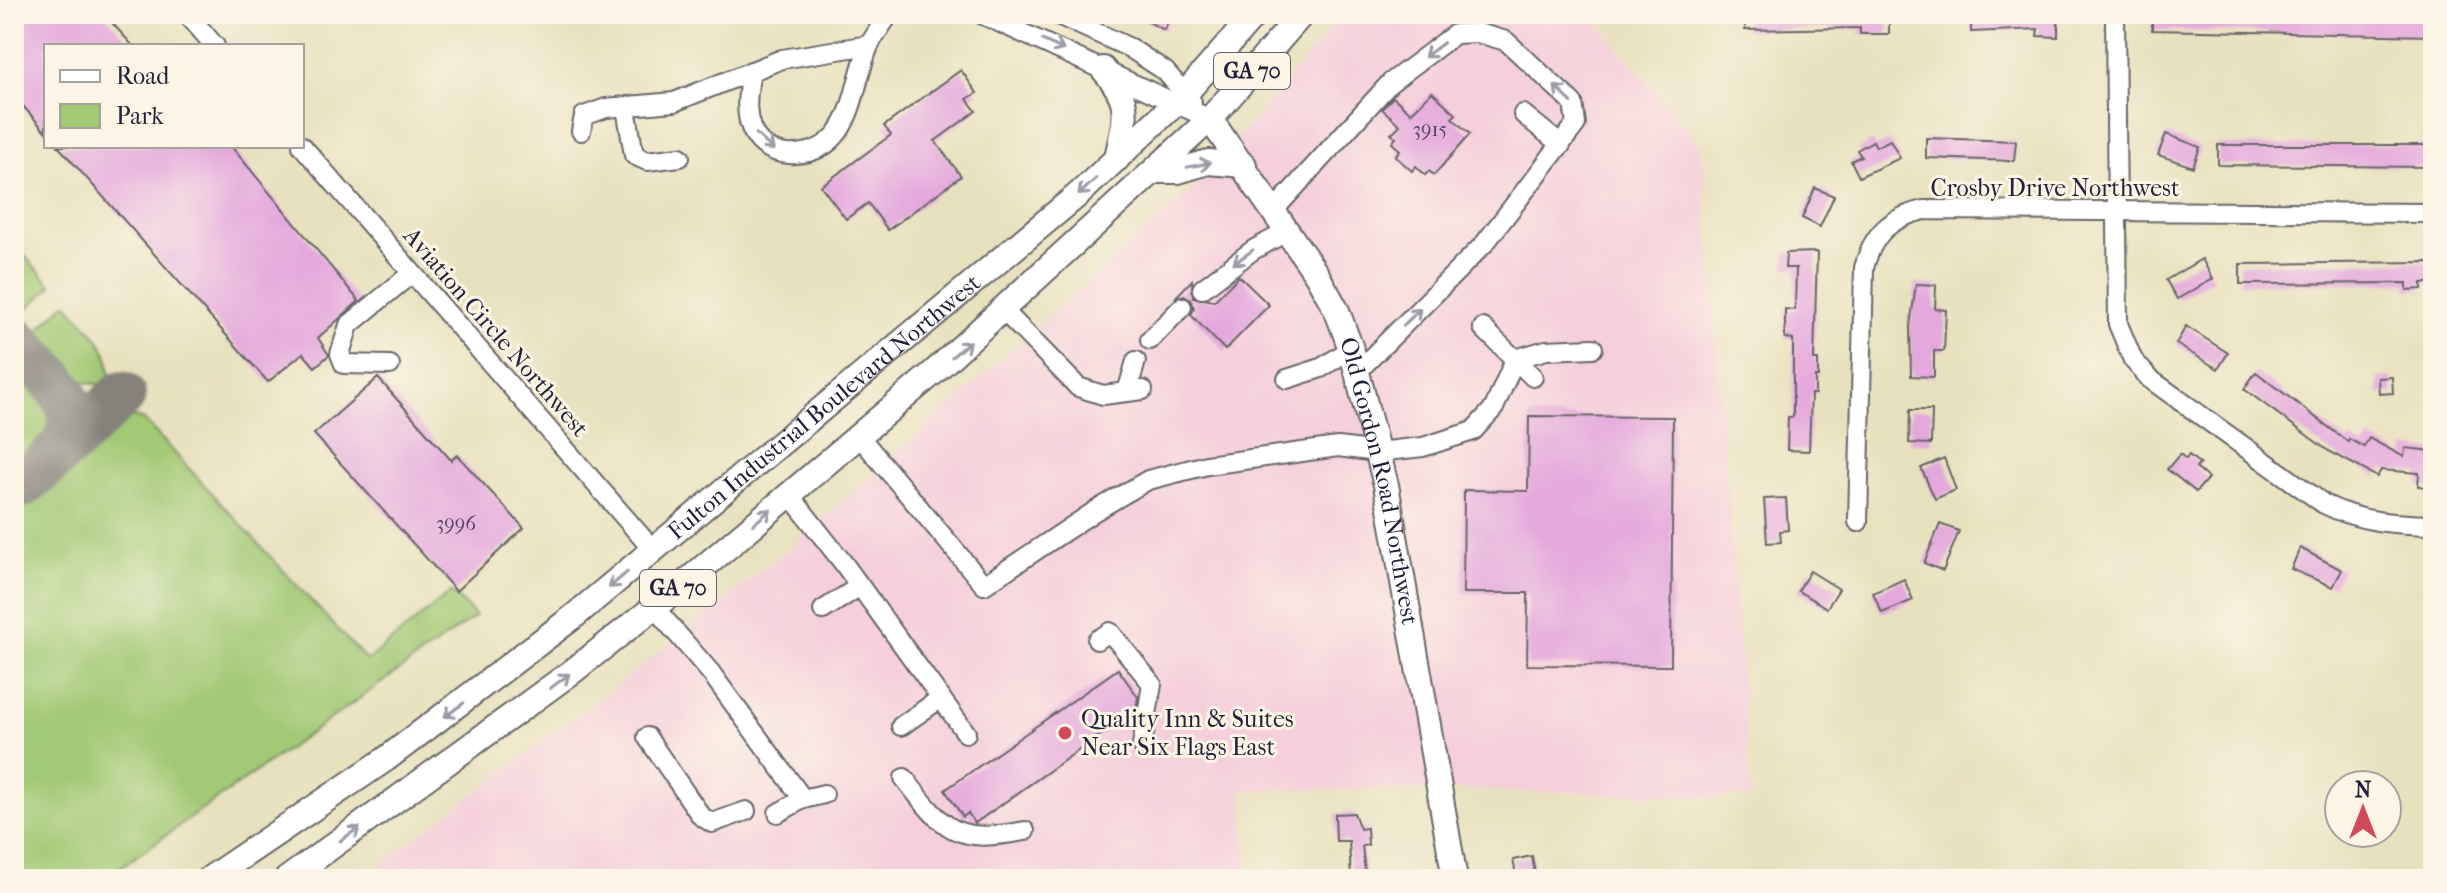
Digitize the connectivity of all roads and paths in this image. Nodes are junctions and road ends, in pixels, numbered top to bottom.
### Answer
1 (187, 14) edge
2 (889, 14) edge
3 (981, 14) edge
4 (1056, 14) edge
5 (1302, 14) edge
6 (2115, 14) edge
7 (1244, 17) edge
8 (213, 44) edge
9 (869, 45) junction
10 (1103, 69) junction
11 (751, 71) junction
12 (1179, 99) junction
13 (626, 108) junction
14 (1523, 114) dead end
15 (1210, 119) junction
16 (581, 131) dead end
17 (1561, 145) junction
18 (304, 148) edge
19 (680, 157) dead end
20 (1117, 159) junction
21 (1244, 165) junction
22 (1156, 171) junction
23 (1274, 210) junction
24 (2117, 211) junction
25 (2433, 213) edge
26 (1288, 231) junction
27 (412, 273) junction
28 (1202, 289) dead end
29 (1182, 307) dead end
30 (1004, 311) junction
31 (1483, 328) dead end
32 (1150, 340) dead end
33 (1593, 348) dead end
34 (1515, 359) junction
35 (1136, 361) dead end
36 (1354, 361) junction
37 (390, 365) dead end
38 (1533, 377) dead end
39 (1287, 379) dead end
40 (859, 436) junction
41 (1377, 452) junction
42 (789, 494) junction
43 (1858, 522) dead end
44 (2433, 525) edge
45 (653, 550) junction
46 (860, 586) junction
47 (654, 607) junction
48 (823, 610) dead end
49 (1097, 640) dead end
50 (941, 698) junction
51 (901, 726) dead end
52 (966, 733) dead end
53 (647, 737) dead end
54 (1142, 745) dead end
55 (904, 778) dead end
56 (824, 794) dead end
57 (803, 799) junction
58 (746, 811) dead end
59 (778, 813) dead end
60 (1025, 831) dead end
61 (209, 879) edge
62 (287, 879) edge
63 (1455, 879) edge

1 - 8 street
2 - 9 street
3 -> 10 street
4 - 12 street
5 - 15 main road, Fulton Industrial Boulevard Northwest / GA 70
6 - 24 street
7 - 12 main road, Fulton Industrial Boulevard Northwest / GA 70
9 - 11 street
11 -> 9 street
10 - 12 street
10 - 20 main road
11 - 13 street
12 - 15 street
12 - 20 main road, Fulton Industrial Boulevard Northwest / GA 70
13 - 16 street
13 - 19 street
14 - 17 street
15 - 21 main road, Old Gordon Road Northwest
15 - 22 main road, Fulton Industrial Boulevard Northwest / GA 70
17 -> 23 street
36 -> 17 street
18 - 27 street, Aviation Circle Northwest
20 -> 45 main road, Fulton Industrial Boulevard Northwest / GA 70
22 -> 21 main road
21 - 23 main road, Old Gordon Road Northwest
22 - 30 main road, Fulton Industrial Boulevard Northwest / GA 70
23 - 26 main road, Old Gordon Road Northwest
24 - 25 street, Crosby Drive Northwest
24 - 43 street, Crosby Drive Northwest
24 - 44 street
26 -> 28 street
26 - 36 main road, Old Gordon Road Northwest
27 - 37 street
27 - 45 street, Aviation Circle Northwest
29 - 32 street
30 - 35 street
40 -> 30 main road, Fulton Industrial Boulevard Northwest / GA 70
31 - 34 street
33 - 34 street
34 - 38 street
34 - 41 street
36 - 39 street
36 - 41 main road, Old Gordon Road Northwest
40 - 41 street
40 - 42 main road, Fulton Industrial Boulevard Northwest / GA 70
41 - 63 main road, Old Gordon Road Northwest
42 - 46 street
47 -> 42 main road, Fulton Industrial Boulevard Northwest / GA 70
45 -> 61 main road, Fulton Industrial Boulevard Northwest / GA 70
46 - 48 street
46 - 50 street
47 - 57 street
62 -> 47 main road, Fulton Industrial Boulevard Northwest / GA 70
49 - 54 street
50 - 51 street
50 - 52 street
53 - 58 street
55 - 60 street
56 - 57 street
57 - 59 street

